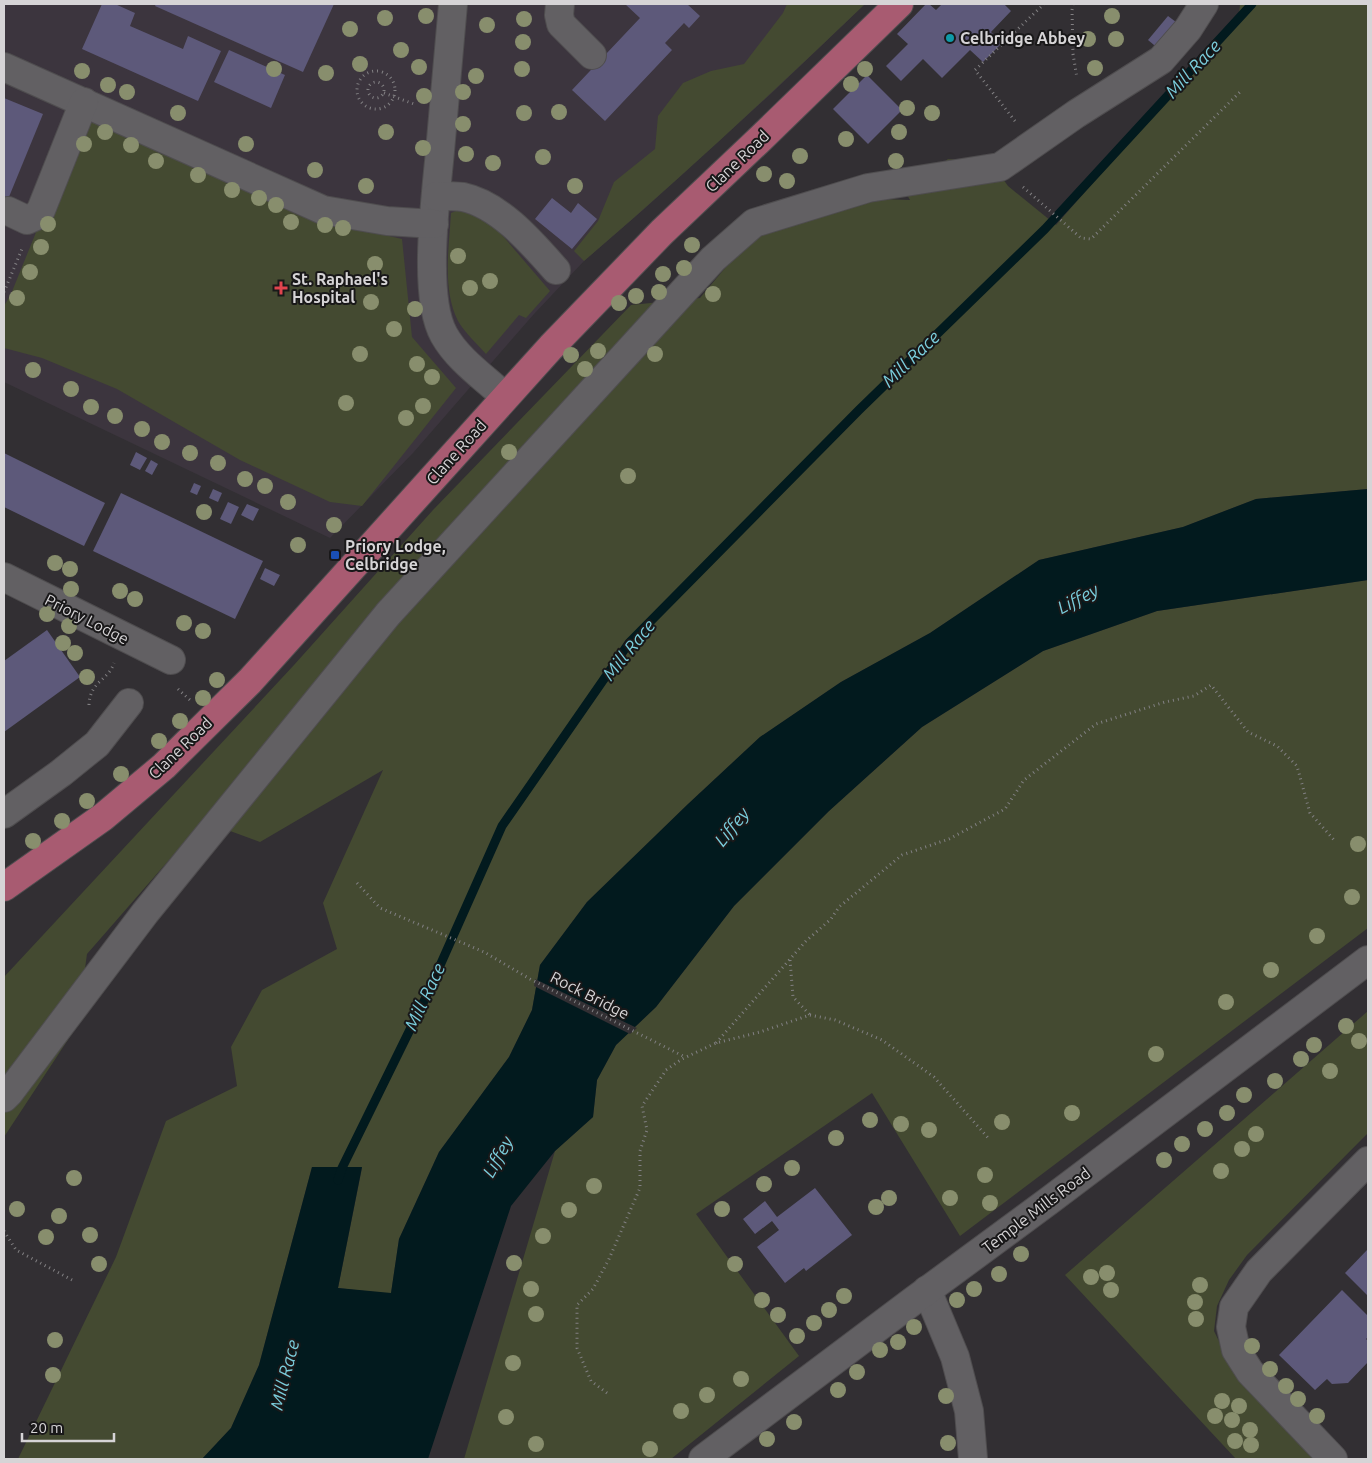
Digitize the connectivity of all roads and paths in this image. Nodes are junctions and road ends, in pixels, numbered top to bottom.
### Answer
1 (453, 4) edge
2 (560, 4) edge
3 (899, 4) edge
4 (1044, 4) edge
5 (1073, 4) edge
6 (1204, 4) edge
7 (592, 55) dead end
8 (4, 67) edge
9 (1240, 92) dead end
10 (384, 93) joint
11 (395, 96) joint
12 (84, 102) junction
13 (1086, 108) junction
14 (1032, 143) junction
15 (436, 196) junction
16 (1039, 201) dead end
17 (8, 211) dead end
18 (36, 216) junction
19 (434, 224) junction
20 (556, 270) dead end
21 (4, 292) edge
22 (505, 397) junction
23 (4, 577) edge
24 (110, 655) dead end
25 (171, 660) joint
26 (129, 703) dead end
27 (89, 708) dead end
28 (211, 718) junction
29 (4, 814) edge
30 (1335, 841) dead end
31 (357, 883) dead end
32 (4, 888) edge
33 (790, 960) junction
34 (1368, 960) edge
35 (810, 1015) junction
36 (716, 1042) junction
37 (685, 1057) junction
38 (4, 1098) edge
39 (990, 1140) dead end
40 (1368, 1161) edge
41 (4, 1231) edge
42 (74, 1281) dead end
43 (927, 1290) junction
44 (607, 1393) dead end
45 (703, 1459) edge
46 (973, 1459) edge
47 (1333, 1459) edge

1 - 15 street
2 - 7 street
3 - 22 main road, Clane Road
4 - 14 path
5 - 13 path
6 - 13 street
8 - 12 street
9 - 16 path
10 - 10 path
11 - 11 path
12 - 18 street
12 - 19 street
13 - 14 street
14 - 38 street
15 - 19 street
15 - 20 street
17 - 18 street
18 - 21 path
19 - 22 street
22 - 28 main road, Clane Road
23 - 25 street, Priory Lodge
24 - 27 path
25 - 28 path
26 - 29 street
28 - 32 main road, Clane Road
30 - 33 path
31 - 37 path, Rock Bridge
33 - 35 path
33 - 36 path
34 - 43 street, Temple Mills Road
35 - 36 path
35 - 39 path
36 - 37 path
37 - 44 path
40 - 47 street
41 - 42 path
43 - 45 street, Temple Mills Road
43 - 46 street

